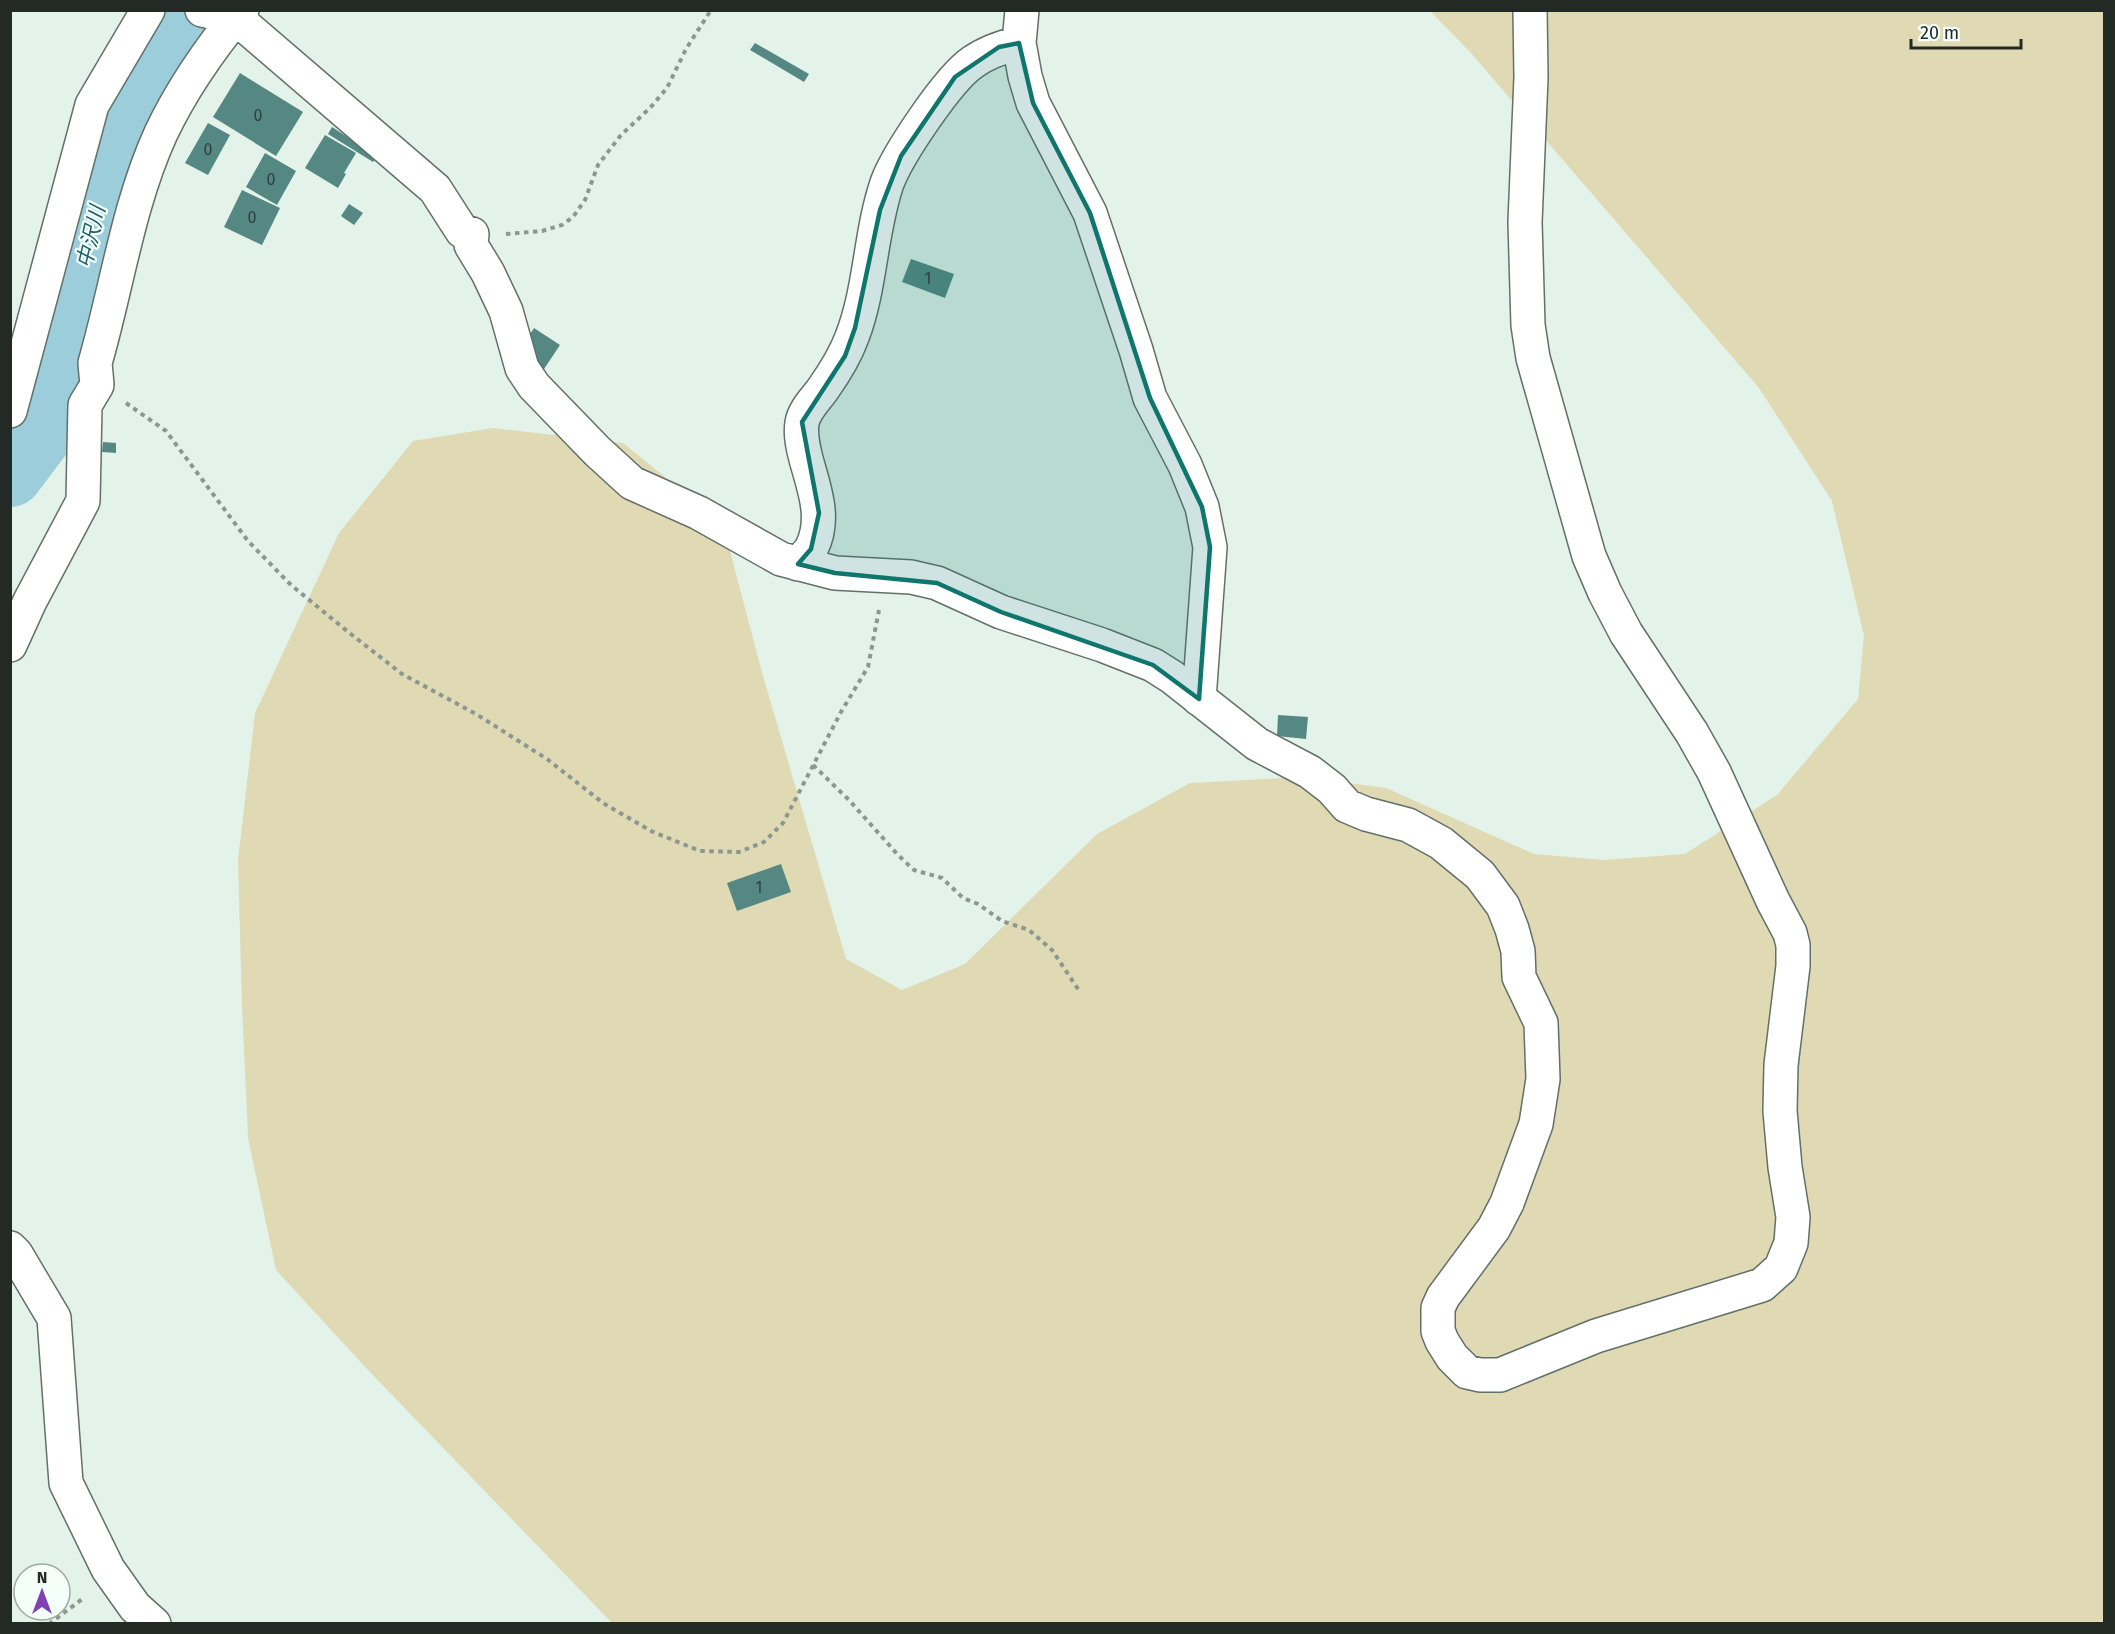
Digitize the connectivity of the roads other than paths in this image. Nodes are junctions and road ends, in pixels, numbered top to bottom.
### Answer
1 (148, 10) edge
2 (1022, 10) edge
3 (1530, 10) edge
4 (224, 13) edge
5 (1019, 43) junction
6 (10, 411) edge
7 (798, 564) junction
8 (10, 645) edge
9 (1199, 699) junction
10 (10, 1248) edge
11 (154, 1623) edge

1 - 6 street
2 - 5 street
3 - 9 street
4 - 7 street
4 - 8 street
5 - 7 street
5 - 9 street
7 - 9 street
10 - 11 street

